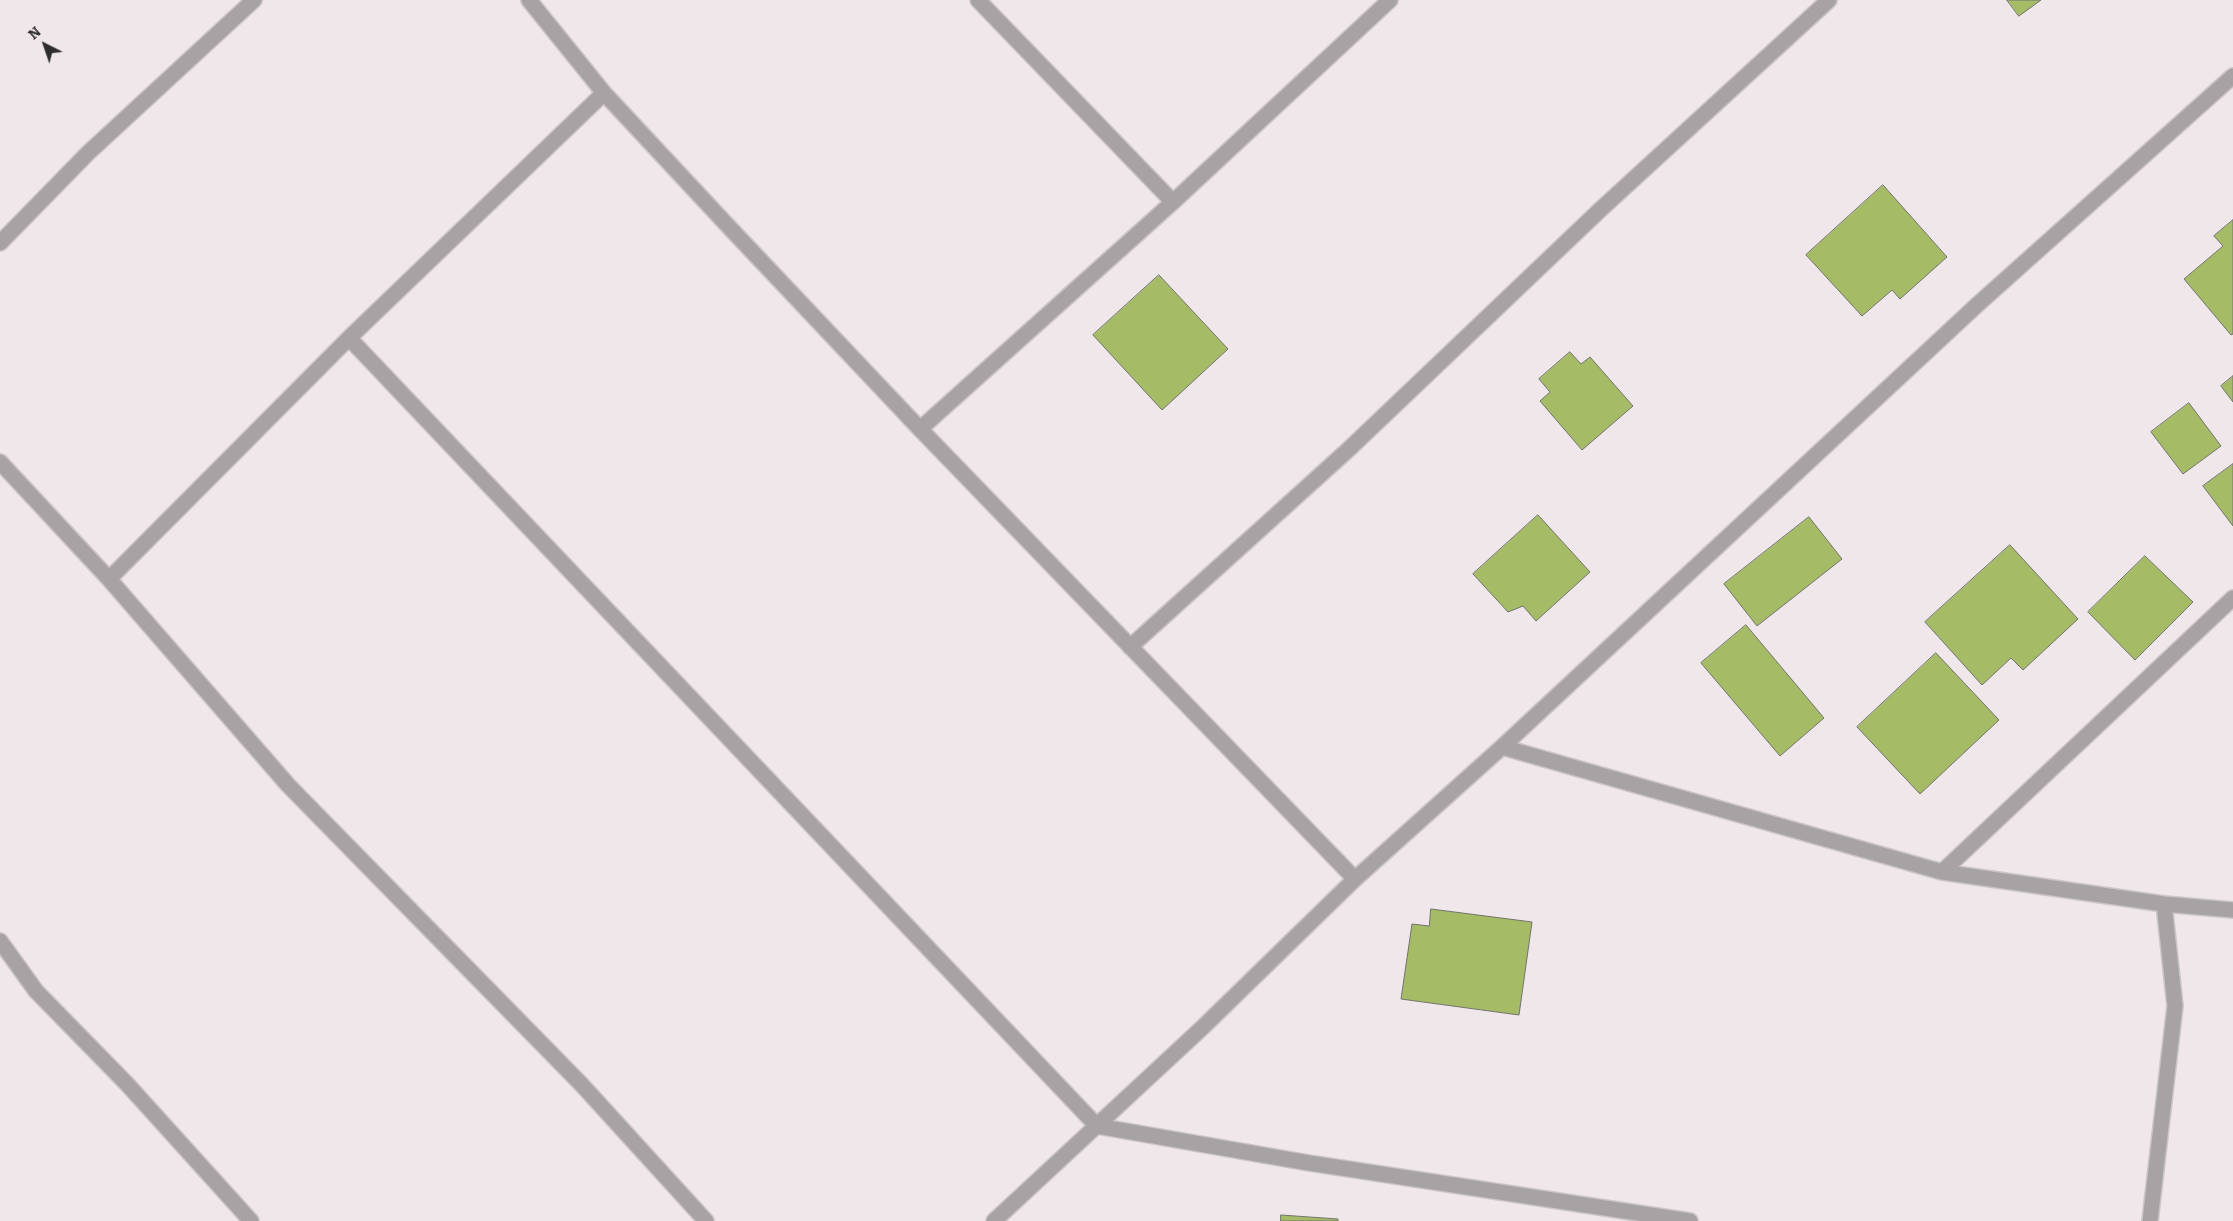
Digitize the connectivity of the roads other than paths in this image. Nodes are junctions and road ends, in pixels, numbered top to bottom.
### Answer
1 (254, 0) edge
2 (530, 0) edge
3 (978, 0) edge
4 (1390, 0) edge
5 (1829, 0) edge
6 (2233, 76) edge
7 (604, 93) junction
8 (1173, 202) junction
9 (0, 244) edge
10 (349, 338) junction
11 (920, 429) junction
12 (0, 462) edge
13 (109, 579) junction
14 (2233, 598) edge
15 (1130, 647) junction
16 (1502, 747) junction
17 (1942, 872) junction
18 (1354, 879) junction
19 (2164, 904) junction
20 (2233, 910) edge
21 (0, 941) edge
22 (1097, 1126) junction
23 (251, 1221) edge
24 (706, 1221) edge
25 (994, 1221) edge
26 (1690, 1221) edge
27 (2150, 1221) edge

1 - 9 street
2 - 7 street
3 - 8 street
4 - 8 street
5 - 15 street
6 - 16 street
7 - 10 street
7 - 11 street
8 - 11 street
10 - 13 street
10 - 22 street
11 - 15 street
12 - 13 street
13 - 24 street
14 - 17 street
15 - 18 street
16 - 17 street
16 - 18 street
17 - 19 street
18 - 22 street
19 - 20 street
19 - 27 street
21 - 23 street
22 - 25 street
22 - 26 street

